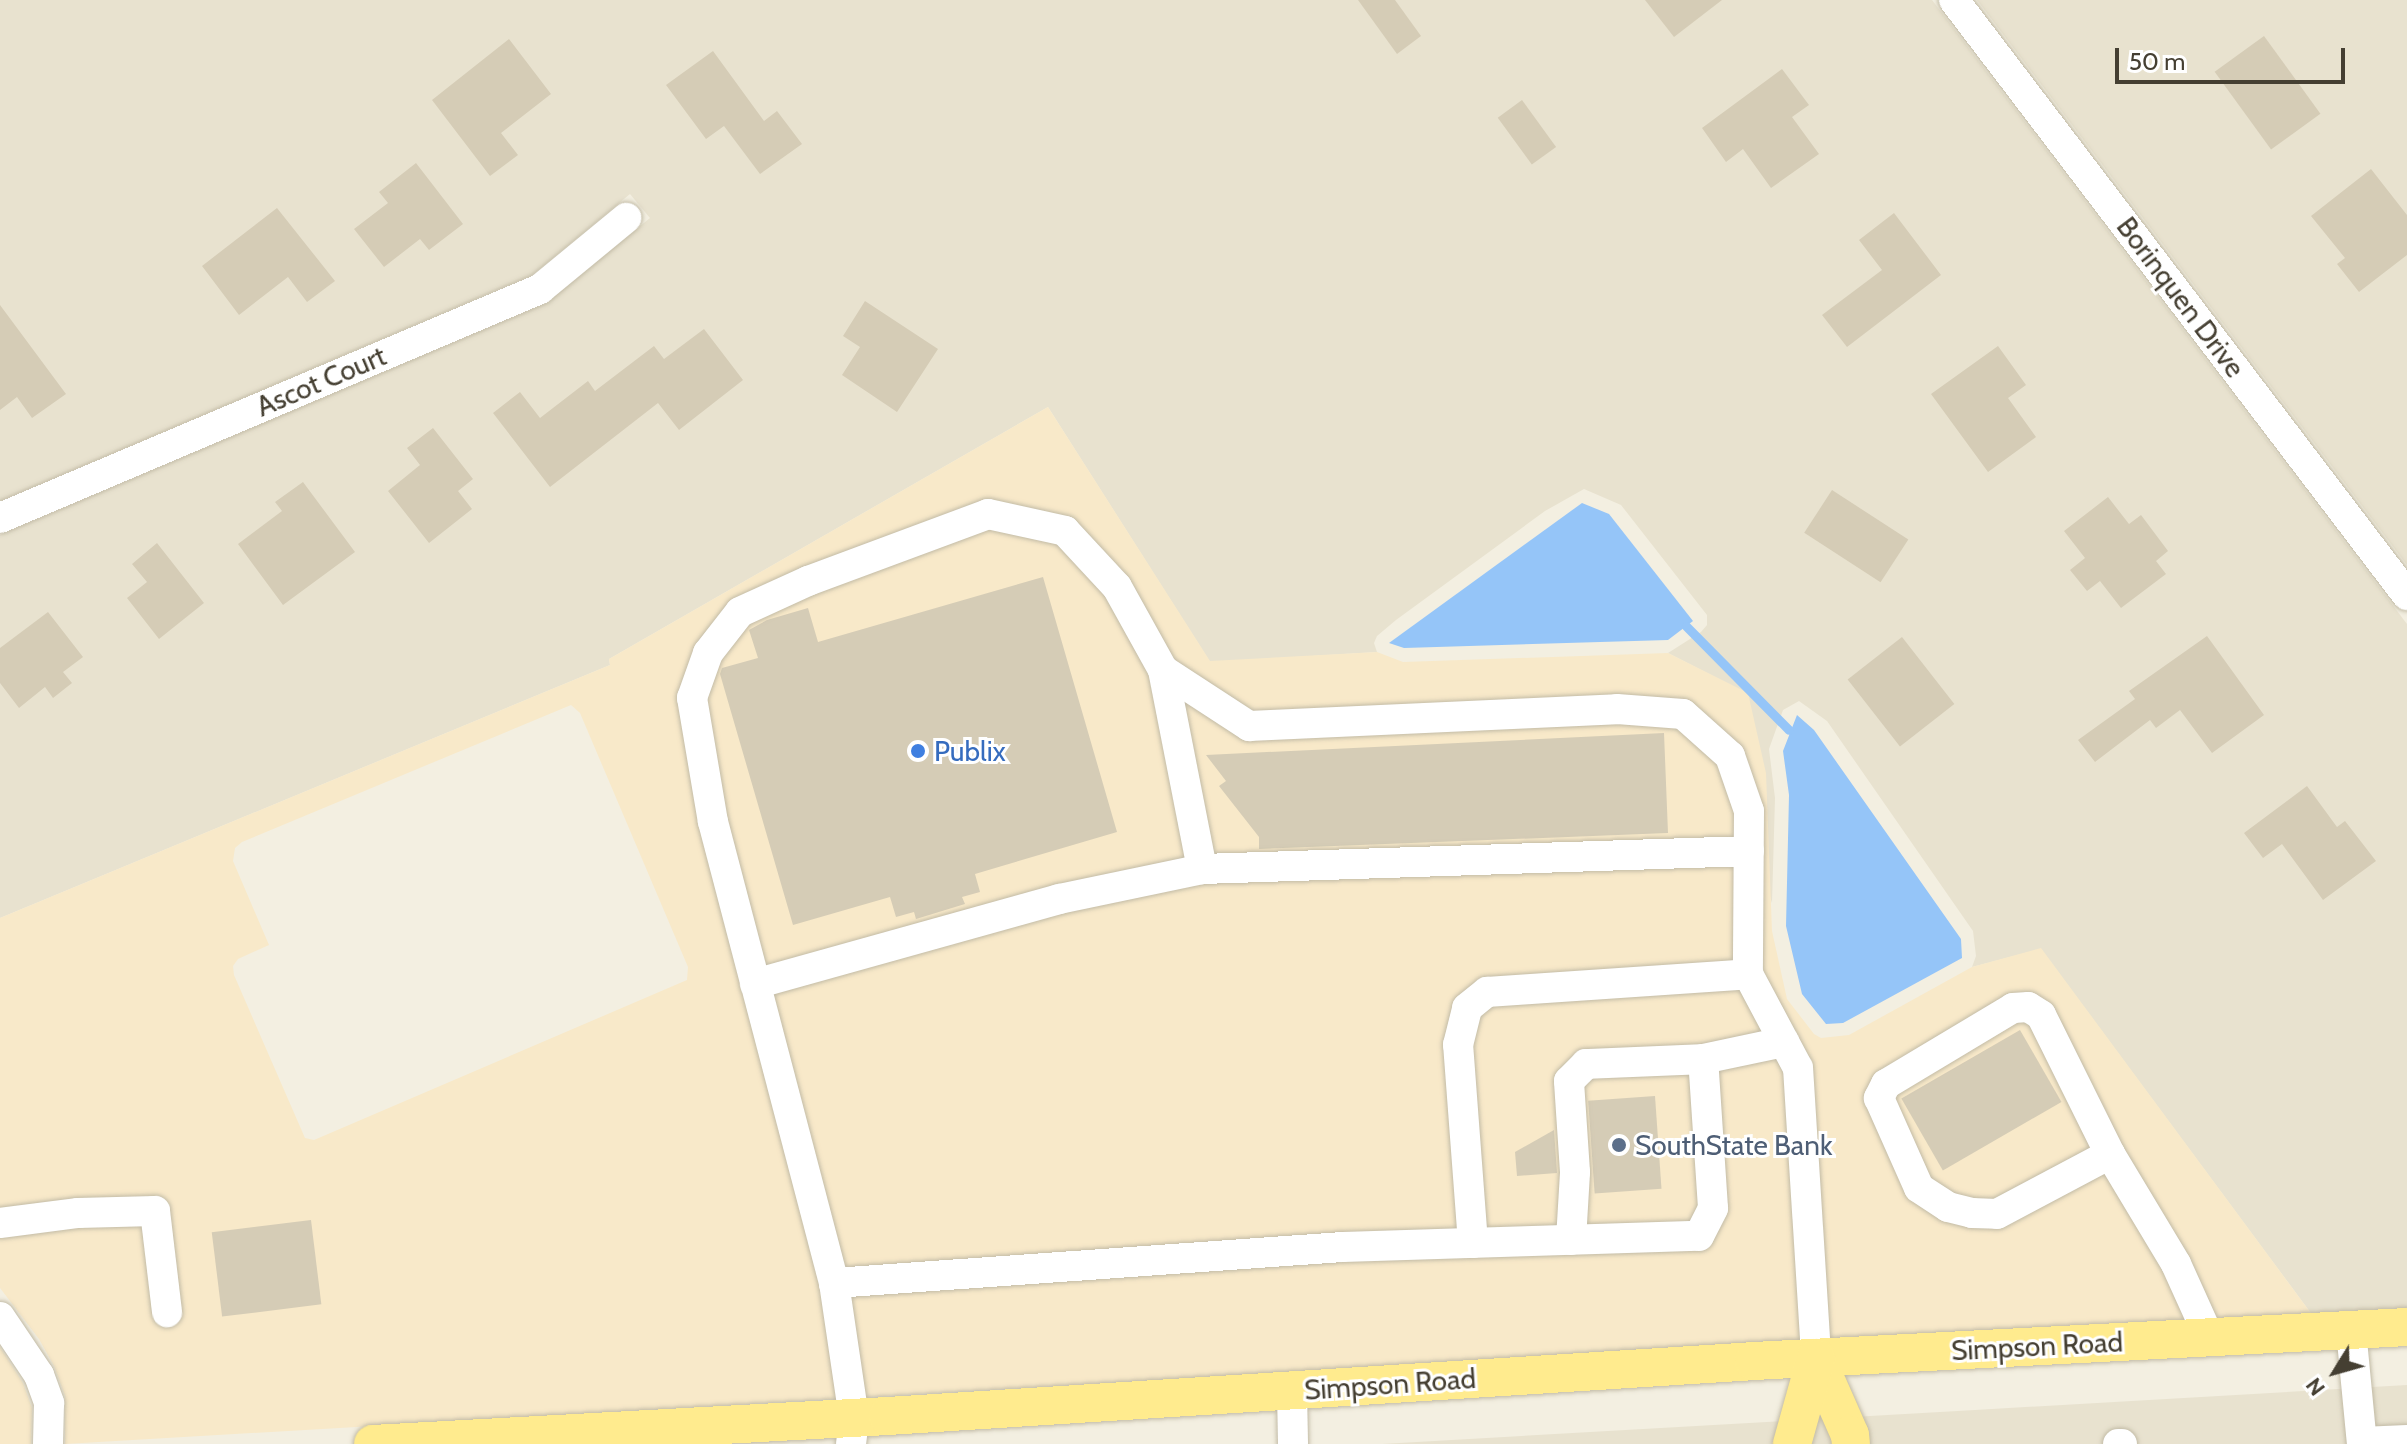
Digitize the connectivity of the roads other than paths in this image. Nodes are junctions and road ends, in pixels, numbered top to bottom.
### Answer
1 (1954, 0) edge
2 (626, 218) dead end
3 (0, 518) edge
4 (2407, 595) edge
5 (1163, 670) junction
6 (1749, 851) junction
7 (1202, 869) junction
8 (1748, 974) junction
9 (755, 984) junction
10 (1784, 1042) junction
11 (1703, 1059) junction
12 (2110, 1154) junction
13 (0, 1223) edge
14 (1571, 1240) junction
15 (1473, 1243) junction
16 (834, 1283) junction
17 (167, 1312) dead end
18 (0, 1317) edge
19 (2407, 1327) edge
20 (2351, 1330) junction
21 (2209, 1337) junction
22 (1816, 1358) junction
23 (1292, 1391) junction
24 (853, 1431) edge
25 (508, 1440) edge
26 (2407, 1440) edge
27 (2362, 1443) edge
28 (48, 1444) edge
29 (373, 1444) edge
30 (1293, 1444) edge
31 (1792, 1444) edge
32 (1851, 1444) edge

1 - 4 street, Borinquen Drive
2 - 3 street, Ascot Court
5 - 6 street
5 - 7 street
5 - 9 street
6 - 7 street
6 - 8 street
7 - 9 street
8 - 10 street
8 - 15 street
9 - 16 street
10 - 11 street
10 - 22 street
11 - 14 street
11 - 14 street
12 - 12 street
12 - 21 street
13 - 17 street
14 - 15 street
15 - 16 street
16 - 24 street
18 - 28 street
19 - 20 main road, Simpson Road
20 - 21 main road, Simpson Road
20 - 27 street
21 - 22 main road, Simpson Road
22 - 23 main road, Simpson Road
22 - 31 main road
22 - 32 main road
23 - 24 main road, Simpson Road
23 - 30 street
24 - 25 main road, Simpson Road
25 - 29 main road, Simpson Road
26 - 27 street

